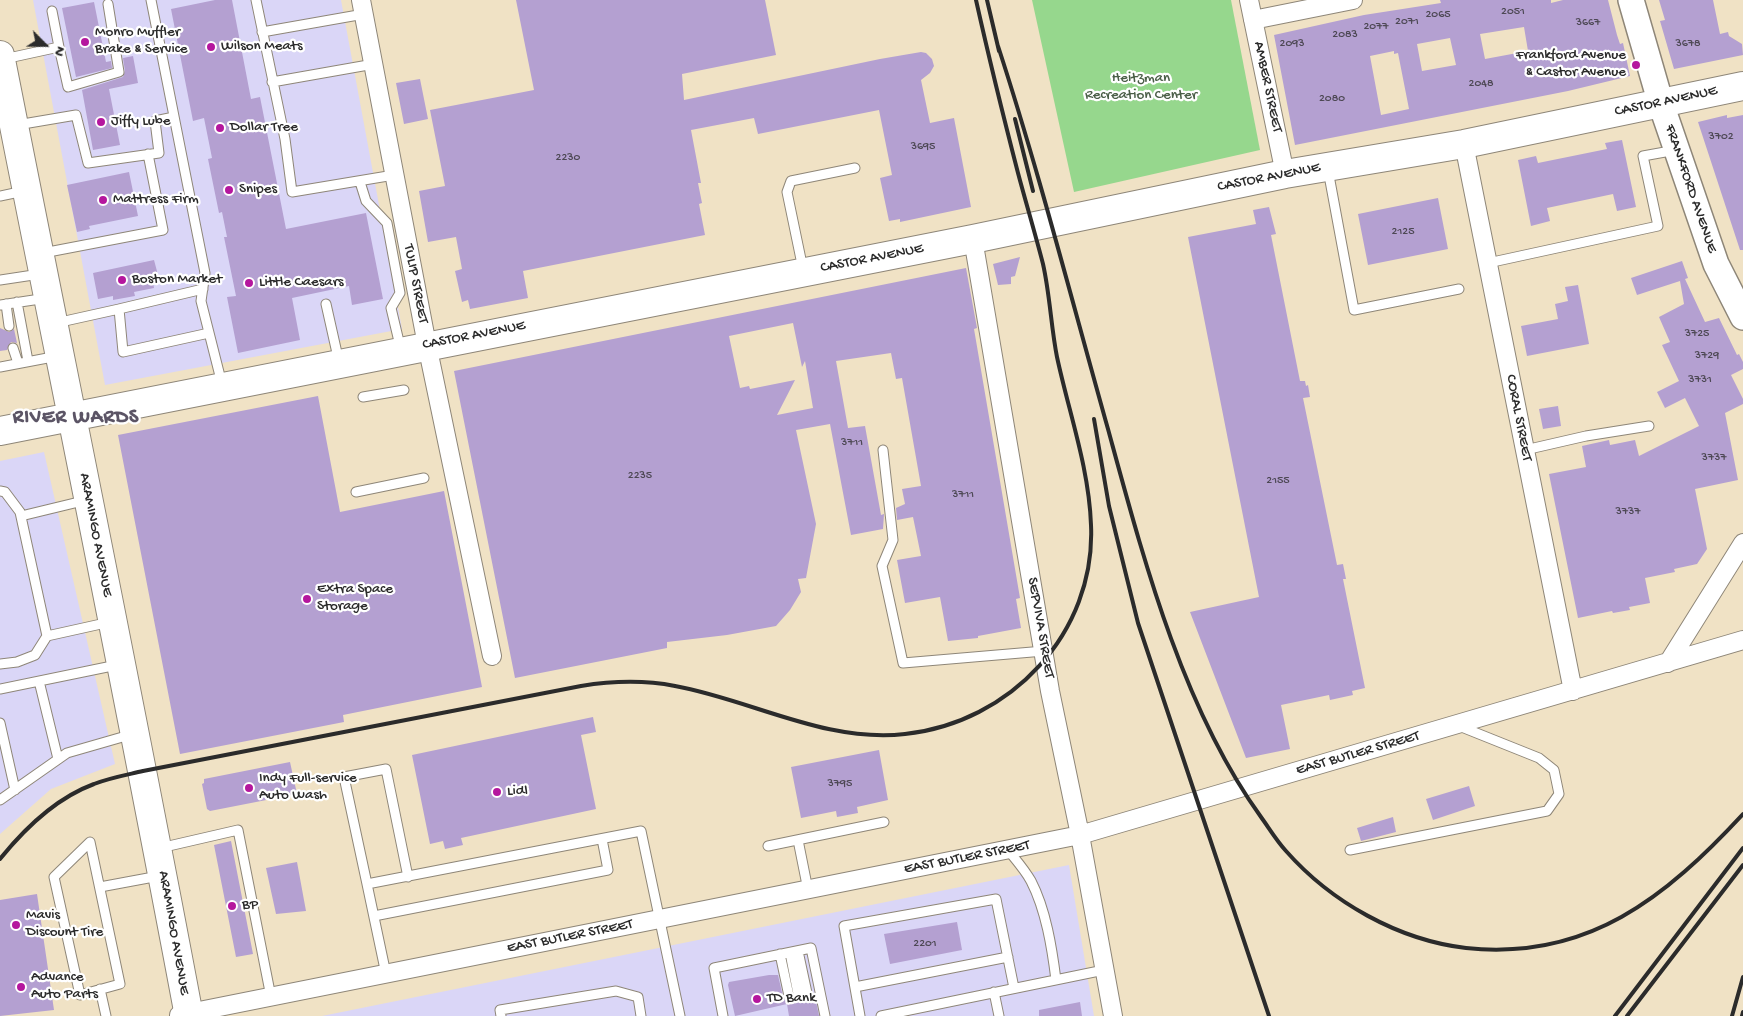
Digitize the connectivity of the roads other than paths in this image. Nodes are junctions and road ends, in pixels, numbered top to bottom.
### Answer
1 (151, 0) edge
2 (256, 0) edge
3 (1249, 0) edge
4 (1353, 0) edge
5 (1631, 0) edge
6 (108, 4) dead end
7 (363, 7) edge
8 (52, 11) dead end
9 (1253, 20) junction
10 (262, 32) junction
11 (59, 48) junction
12 (0, 57) edge
13 (374, 64) junction
14 (272, 82) junction
15 (1743, 86) edge
16 (1661, 104) junction
17 (174, 117) junction
18 (14, 126) junction
19 (1464, 144) junction
20 (1677, 150) junction
21 (148, 154) junction
22 (1328, 167) junction
23 (855, 168) dead end
24 (1285, 174) junction
25 (394, 175) junction
26 (360, 182) junction
27 (26, 191) junction
28 (0, 196) edge
29 (973, 239) junction
30 (1488, 263) junction
31 (804, 272) junction
32 (43, 275) junction
33 (0, 280) edge
34 (202, 289) junction
35 (1459, 289) dead end
36 (17, 302) junction
37 (326, 304) dead end
38 (3, 305) edge
39 (119, 309) junction
40 (1743, 317) edge
41 (53, 324) junction
42 (9, 326) dead end
43 (209, 333) junction
44 (428, 345) junction
45 (14, 348) dead end
46 (401, 350) junction
47 (58, 356) junction
48 (28, 361) junction
49 (18, 363) junction
50 (339, 363) junction
51 (0, 367) edge
52 (223, 386) junction
53 (404, 390) dead end
54 (363, 397) dead end
55 (71, 416) junction
56 (1649, 426) dead end
57 (0, 430) edge
58 (883, 450) dead end
59 (1525, 450) junction
60 (424, 478) dead end
61 (0, 491) edge
62 (356, 492) dead end
63 (88, 500) junction
64 (21, 516) junction
65 (1743, 543) edge
66 (112, 621) junction
67 (47, 636) junction
68 (1743, 640) edge
69 (1044, 651) junction
70 (492, 656) dead end
71 (1668, 663) junction
72 (0, 664) edge
73 (121, 665) junction
74 (39, 681) junction
75 (0, 688) edge
76 (1573, 691) junction
77 (0, 723) edge
78 (1457, 725) junction
79 (135, 733) junction
80 (58, 759) junction
81 (15, 790) junction
82 (0, 800) edge
83 (884, 822) dead end
84 (1080, 835) junction
85 (602, 840) junction
86 (798, 840) junction
87 (768, 846) dead end
88 (158, 848) junction
89 (1008, 850) junction
90 (1350, 850) dead end
91 (163, 875) junction
92 (408, 876) junction
93 (367, 884) junction
94 (100, 887) junction
95 (808, 890) junction
96 (374, 916) junction
97 (660, 919) junction
98 (794, 952) junction
99 (780, 954) junction
100 (1008, 957) junction
101 (1104, 970) junction
102 (386, 974) junction
103 (1056, 980) junction
104 (855, 987) junction
105 (1014, 988) junction
106 (100, 989) junction
107 (994, 992) junction
108 (271, 997) junction
109 (500, 1013) edge
110 (184, 1015) edge
111 (106, 1016) edge
112 (641, 1016) edge
113 (680, 1016) edge
114 (724, 1016) edge
115 (826, 1016) edge
116 (860, 1016) edge
117 (881, 1016) edge
118 (998, 1016) edge
119 (1113, 1016) edge

1 - 17 lane
2 - 10 lane
3 - 9 street, AMBER STREET
4 - 9 street
5 - 16 main road, FRANKFORD AVENUE
6 - 11 lane
7 - 10 lane
7 - 13 street, TULIP STREET
8 - 11 lane
9 - 24 street, AMBER STREET
10 - 14 lane
11 - 12 lane
12 - 18 main road, ARAMINGO AVENUE
13 - 14 lane
13 - 25 street, TULIP STREET
14 - 26 lane
15 - 16 main road, CASTOR AVENUE
16 - 19 main road, CASTOR AVENUE
16 - 20 main road, FRANKFORD AVENUE
17 - 21 lane
17 - 34 lane
18 - 21 lane
18 - 27 main road, ARAMINGO AVENUE
19 - 22 main road, CASTOR AVENUE
19 - 30 street, CORAL STREET
20 - 30 lane
20 - 40 main road, FRANKFORD AVENUE
21 - 32 lane
22 - 24 main road, CASTOR AVENUE
22 - 35 lane
23 - 31 lane
24 - 29 main road, CASTOR AVENUE
25 - 26 lane
25 - 44 street, TULIP STREET
26 - 46 lane
27 - 28 lane
27 - 32 main road, ARAMINGO AVENUE
29 - 31 main road, CASTOR AVENUE
29 - 69 street, SEPVIVA STREET
30 - 59 street, CORAL STREET
31 - 44 main road, CASTOR AVENUE
32 - 33 lane
32 - 36 lane
32 - 41 main road, ARAMINGO AVENUE
34 - 39 lane
34 - 43 lane
36 - 38 lane
36 - 48 lane
37 - 50 lane
38 - 42 lane
39 - 41 lane
39 - 43 lane
41 - 47 main road, ARAMINGO AVENUE
43 - 52 lane
44 - 46 main road, CASTOR AVENUE
44 - 70 street, TULIP STREET
45 - 49 lane
46 - 50 main road, CASTOR AVENUE
47 - 48 lane
47 - 55 main road, ARAMINGO AVENUE
48 - 49 lane
49 - 51 lane
50 - 52 main road, CASTOR AVENUE
52 - 55 main road, CASTOR AVENUE
53 - 54 lane
55 - 57 main road, CASTOR AVENUE
55 - 63 main road, ARAMINGO AVENUE
56 - 59 lane
58 - 69 lane
59 - 76 street, CORAL STREET
60 - 62 lane
61 - 64 lane
63 - 64 lane
63 - 66 main road, ARAMINGO AVENUE
64 - 67 lane
65 - 71 street
66 - 67 lane
66 - 73 main road, ARAMINGO AVENUE
67 - 72 lane
68 - 71 street, EAST BUTLER STREET
69 - 84 street, SEPVIVA STREET
71 - 76 street, EAST BUTLER STREET
73 - 74 lane
73 - 79 main road, ARAMINGO AVENUE
74 - 75 lane
74 - 80 lane
76 - 78 street, EAST BUTLER STREET
77 - 81 lane
78 - 84 street, EAST BUTLER STREET
78 - 90 lane
79 - 80 lane
79 - 88 main road, ARAMINGO AVENUE
80 - 81 lane
81 - 82 lane
83 - 86 lane
84 - 89 street, EAST BUTLER STREET
84 - 101 street, SEPVIVA STREET
85 - 92 lane
85 - 96 lane
85 - 97 lane
86 - 87 lane
86 - 95 lane
88 - 91 main road, ARAMINGO AVENUE
88 - 108 lane
89 - 95 street, EAST BUTLER STREET
89 - 103 lane
91 - 94 lane
91 - 110 main road, ARAMINGO AVENUE
92 - 93 lane
92 - 93 lane
93 - 96 lane
94 - 106 lane
94 - 106 lane
95 - 97 street, EAST BUTLER STREET
96 - 102 lane
97 - 102 street, EAST BUTLER STREET
97 - 113 lane
98 - 99 lane
98 - 99 lane
98 - 115 lane
99 - 114 lane
100 - 104 lane
100 - 104 lane
100 - 105 lane
101 - 103 lane
101 - 119 street, SEPVIVA STREET
102 - 108 street, EAST BUTLER STREET
103 - 105 lane
104 - 116 lane
105 - 107 lane
106 - 111 lane
107 - 117 lane
107 - 118 lane
108 - 110 street, EAST BUTLER STREET
109 - 112 lane

